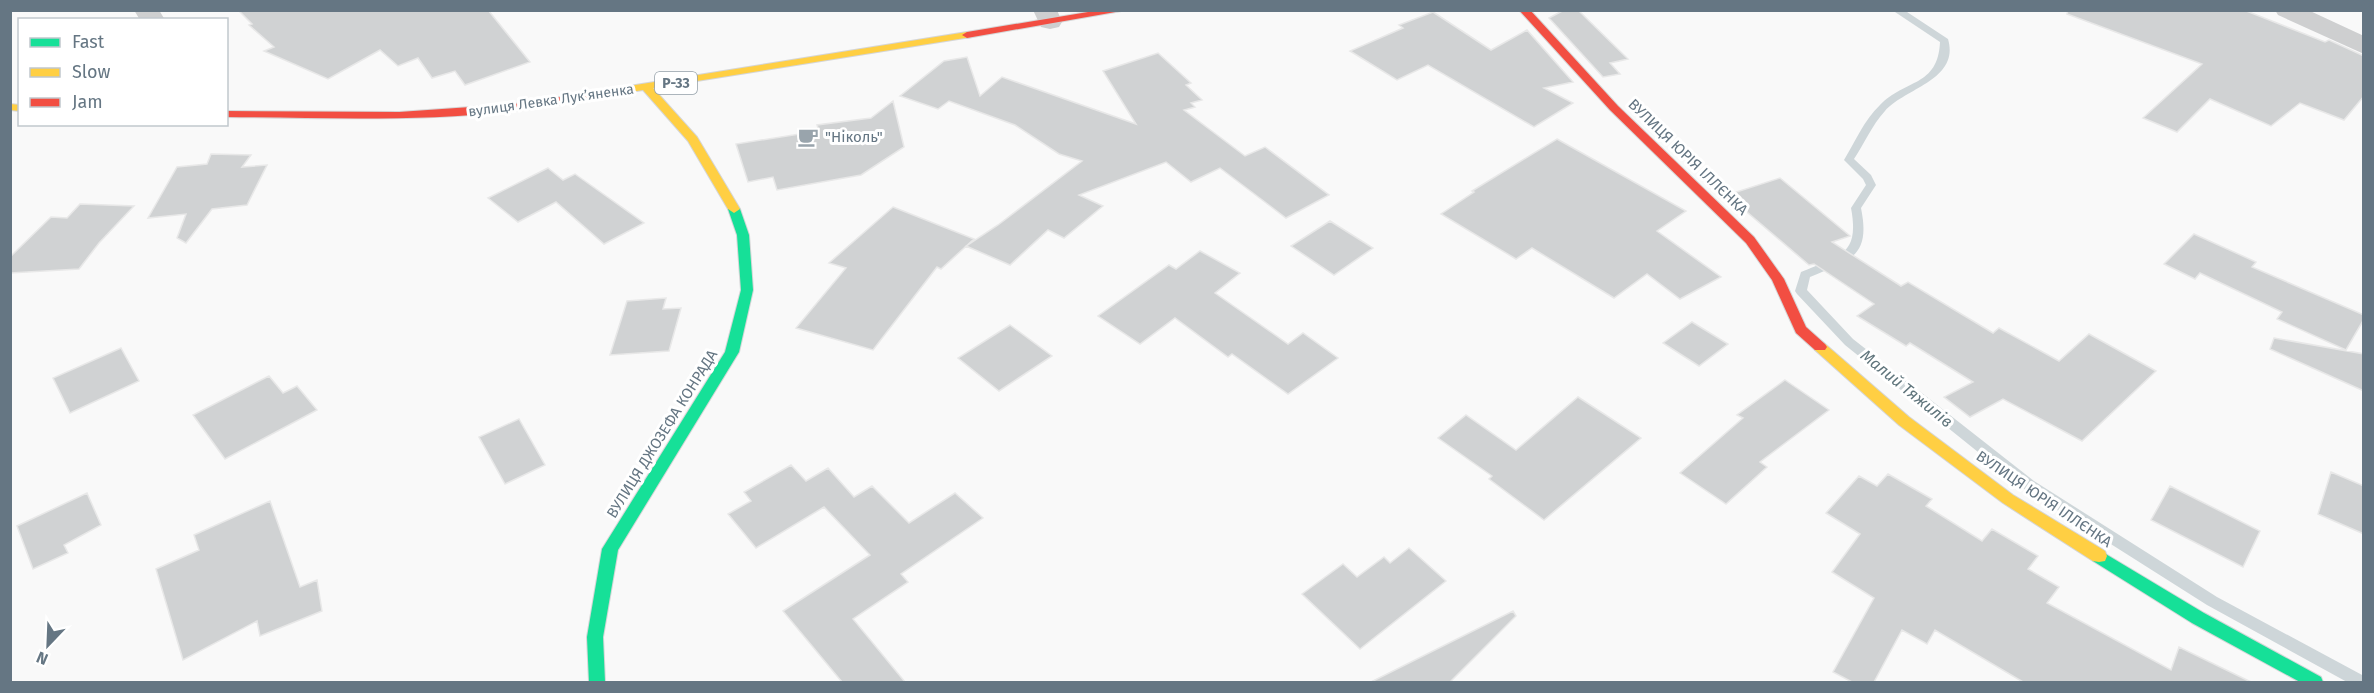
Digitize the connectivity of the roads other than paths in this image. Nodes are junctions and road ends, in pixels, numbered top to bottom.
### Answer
1 (1122, 10) edge
2 (1524, 10) edge
3 (2287, 10) edge
4 (1048, 16) edge
5 (2364, 46) edge
6 (646, 87) junction
7 (228, 114) edge
8 (597, 682) edge
9 (2315, 682) edge

1 - 4 street, вулиця Левка Лукʼяненка / Р-33
2 - 9 street, ВУЛИЦЯ ЮРІЯ ІЛЛЄНКА
3 - 5 street
4 - 6 street, вулиця Левка Лукʼяненка / Р-33
6 - 7 street, вулиця Левка Лукʼяненка / Р-33
6 - 8 street, ВУЛИЦЯ ДЖОЗЕФА КОНРАДА

